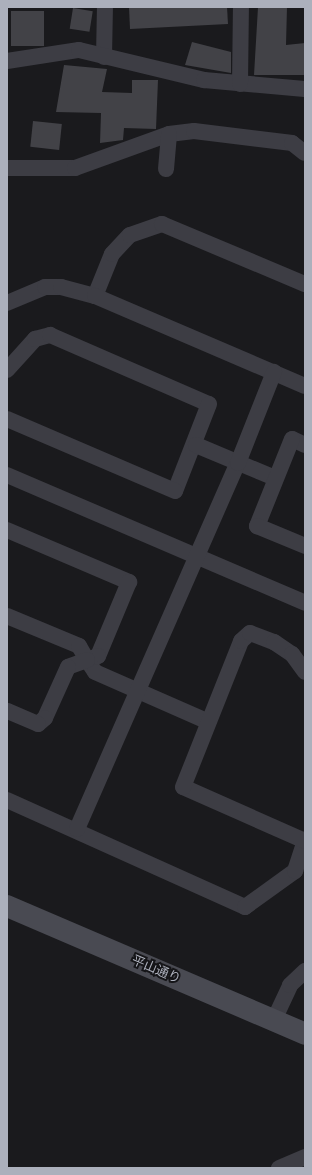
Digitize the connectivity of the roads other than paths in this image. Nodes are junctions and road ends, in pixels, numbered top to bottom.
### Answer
1 (105, 7) edge
2 (242, 7) edge
3 (104, 57) junction
4 (7, 61) edge
5 (240, 84) junction
6 (305, 89) edge
7 (169, 134) junction
8 (305, 153) edge
9 (7, 168) edge
10 (166, 169) dead end
11 (305, 284) edge
12 (95, 296) junction
13 (7, 303) edge
14 (7, 370) edge
15 (274, 372) junction
16 (305, 386) edge
17 (7, 419) edge
18 (196, 445) junction
19 (305, 445) edge
20 (238, 463) junction
21 (7, 474) edge
22 (274, 478) junction
23 (7, 530) edge
24 (305, 546) edge
25 (196, 555) junction
26 (305, 603) edge
27 (7, 616) edge
28 (86, 660) junction
29 (305, 672) edge
30 (136, 692) junction
31 (7, 711) edge
32 (209, 722) junction
33 (7, 800) edge
34 (77, 829) junction
35 (305, 840) edge
36 (7, 906) edge
37 (305, 971) edge
38 (274, 1020) junction
39 (305, 1034) edge
40 (305, 1157) edge
41 (278, 1168) edge

1 - 3 street
2 - 5 street
3 - 4 street
3 - 5 street
5 - 6 street
7 - 8 street
7 - 9 street
7 - 10 street
11 - 12 street
12 - 13 street
12 - 15 street
14 - 18 street
15 - 16 street
15 - 20 street
17 - 18 street
18 - 20 street
19 - 22 street
20 - 22 street
20 - 25 street
21 - 25 street
22 - 24 street
23 - 28 street
25 - 26 street
25 - 30 street
27 - 28 street
28 - 30 street
28 - 31 street
29 - 32 street
30 - 32 street
30 - 34 street
32 - 35 street
33 - 34 street
34 - 35 street
36 - 38 main road, 平山通り
37 - 38 street
38 - 39 main road, 平山通り
40 - 41 street

